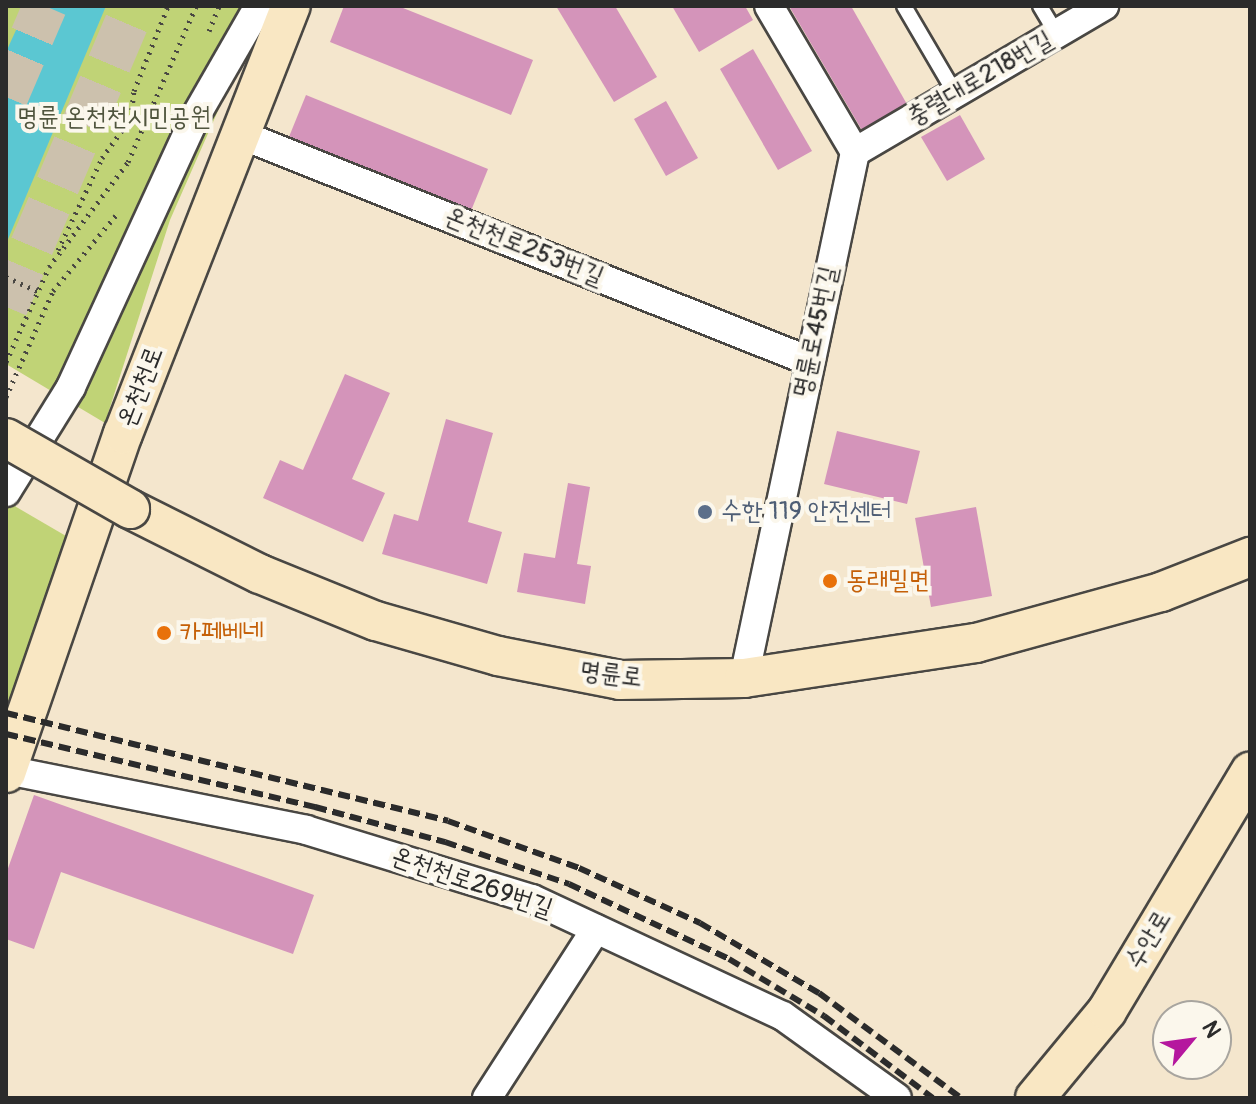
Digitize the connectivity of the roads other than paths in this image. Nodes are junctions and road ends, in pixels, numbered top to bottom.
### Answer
1 (259, 6) edge
2 (291, 6) edge
3 (769, 6) edge
4 (904, 6) edge
5 (1040, 6) edge
6 (1104, 6) edge
7 (1057, 34) junction
8 (955, 93) junction
9 (239, 134) junction
10 (855, 152) junction
11 (809, 361) junction
12 (6, 438) edge
13 (6, 492) edge
14 (1250, 557) edge
15 (744, 678) junction
16 (6, 771) edge
17 (1250, 772) edge
18 (596, 929) junction
19 (487, 1098) edge
20 (897, 1098) edge
21 (1035, 1098) edge

1 - 13 street
2 - 9 main road, 온천천로
3 - 10 street
4 - 8 lane
5 - 7 lane
6 - 7 street, 충렬대로218번길
7 - 8 street, 충렬대로218번길
8 - 10 street, 충렬대로218번길
9 - 11 street, 온천천로253번길
9 - 16 main road, 온천천로
10 - 11 street, 명륜로45번길
11 - 15 street, 명륜로45번길
12 - 15 main road, 명륜로, bridge
14 - 15 main road, 명륜로
16 - 18 street, 온천천로269번길
17 - 21 main road, 수안로
18 - 19 street
18 - 20 street, 온천천로269번길

